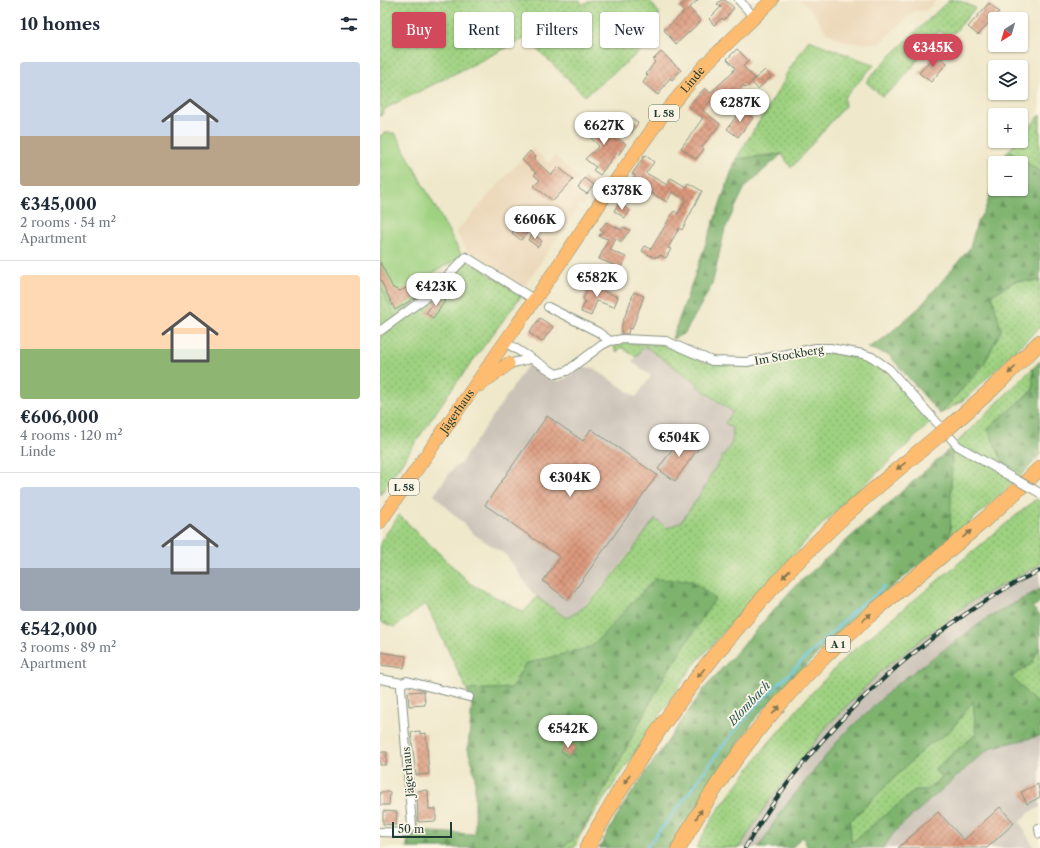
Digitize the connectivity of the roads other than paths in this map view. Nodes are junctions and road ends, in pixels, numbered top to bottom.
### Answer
1 (739, 0) edge
2 (772, 0) edge
3 (754, 17) junction
4 (535, 300) junction
5 (548, 307) dead end
6 (380, 331) edge
7 (610, 341) junction
8 (505, 342) junction
9 (1040, 342) edge
10 (530, 359) junction
11 (508, 364) joint
12 (472, 390) junction
13 (1040, 468) edge
14 (1040, 493) edge
15 (380, 522) edge
16 (380, 679) edge
17 (402, 683) junction
18 (470, 697) dead end
19 (380, 832) edge
20 (587, 848) edge
21 (679, 848) edge

1 - 3 street
2 - 3 main road, Linde / L 58
3 - 4 main road, Linde / L 58
4 - 6 street
4 - 8 main road, Jägerhaus / L 58
5 - 7 street
7 - 10 street, Im Stockberg
7 - 14 street, Im Stockberg, bridge
8 - 10 street, Im Stockberg
8 - 12 main road, Jägerhaus / L 58
9 -> 20 highway
10 - 11 street
11 - 12 main road
12 - 15 main road, Jägerhaus / L 58
21 -> 13 highway, A 1
16 - 17 street
17 - 18 street
17 - 19 street, Jägerhaus

